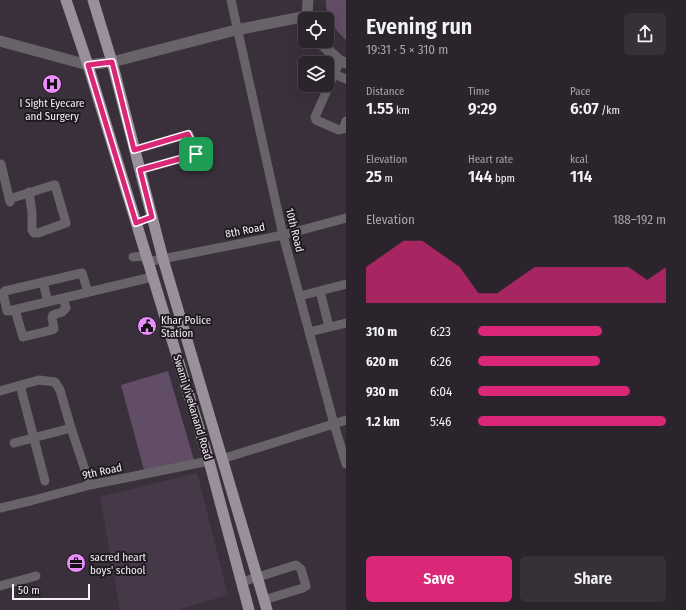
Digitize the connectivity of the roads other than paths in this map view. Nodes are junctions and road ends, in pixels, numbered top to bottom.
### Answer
1 (66, 0) edge
2 (93, 0) edge
3 (231, 0) edge
4 (308, 0) edge
5 (308, 12) edge
6 (298, 20) edge
7 (236, 30) junction
8 (0, 41) edge
9 (326, 48) edge
10 (112, 62) junction
11 (343, 62) edge
12 (88, 65) junction
13 (334, 74) joint
14 (346, 79) edge
15 (326, 92) edge
16 (346, 121) edge
17 (134, 150) junction
18 (0, 162) edge
19 (140, 170) junction
20 (29, 192) junction
21 (7, 197) edge
22 (152, 217) junction
23 (346, 218) edge
24 (136, 223) junction
25 (283, 235) junction
26 (133, 257) dead end
27 (147, 259) junction
28 (163, 259) junction
29 (152, 277) junction
30 (43, 282) junction
31 (346, 284) edge
32 (320, 291) junction
33 (88, 292) junction
34 (300, 296) junction
35 (63, 298) junction
36 (48, 302) junction
37 (15, 310) junction
38 (346, 323) edge
39 (329, 327) junction
40 (309, 332) junction
41 (20, 385) junction
42 (0, 391) edge
43 (346, 420) edge
44 (334, 424) junction
45 (71, 428) junction
46 (33, 438) junction
47 (14, 443) dead end
48 (222, 459) junction
49 (209, 461) junction
50 (346, 464) edge
51 (45, 481) dead end
52 (90, 485) junction
53 (0, 508) edge
54 (36, 576) dead end
55 (257, 577) junction
56 (242, 582) junction
57 (0, 586) edge
58 (265, 605) edge
59 (249, 610) edge

1 - 12 main road, Swami Vivekanand Road
2 - 10 main road, Swami Vivekanand Road
3 - 7 street, 10th Road
4 - 5 street
6 - 7 street
7 - 10 street
7 - 25 street, 10th Road
8 - 12 street
9 - 11 street
10 - 12 street
10 - 17 main road, Swami Vivekanand Road
11 - 13 street
12 - 24 main road, Swami Vivekanand Road
13 - 14 street
15 - 16 street
17 - 19 main road, Swami Vivekanand Road
17 - 19 street
18 - 21 street
19 - 22 main road, Swami Vivekanand Road
20 - 20 street
20 - 21 street
22 - 24 main road
22 - 28 main road, Swami Vivekanand Road
23 - 25 street, 8th Road
24 - 27 main road, Swami Vivekanand Road
25 - 28 street, 8th Road
25 - 34 street, 10th Road
26 - 27 street, 8th Road
27 - 28 street, 8th Road
27 - 29 main road, Swami Vivekanand Road
28 - 48 main road, Swami Vivekanand Road
29 - 33 street
29 - 49 main road, Swami Vivekanand Road
30 - 33 street
30 - 36 street
30 - 37 street
31 - 32 street
32 - 34 street
32 - 39 street
33 - 35 street
34 - 40 street, 10th Road
35 - 36 street
35 - 37 street
36 - 37 street
38 - 39 street
39 - 40 street
40 - 44 street, 10th Road
41 - 42 street
41 - 45 street
41 - 46 street
43 - 44 street
44 - 48 street
44 - 50 street, 10th Road
45 - 46 street
45 - 52 street
46 - 47 street
46 - 51 street
48 - 55 main road, Swami Vivekanand Road
49 - 52 street, 9th Road
49 - 56 main road, Swami Vivekanand Road
52 - 53 street, 9th Road
54 - 57 street
55 - 56 street
55 - 58 main road, Swami Vivekanand Road
55 - 58 street
56 - 59 main road, Swami Vivekanand Road

